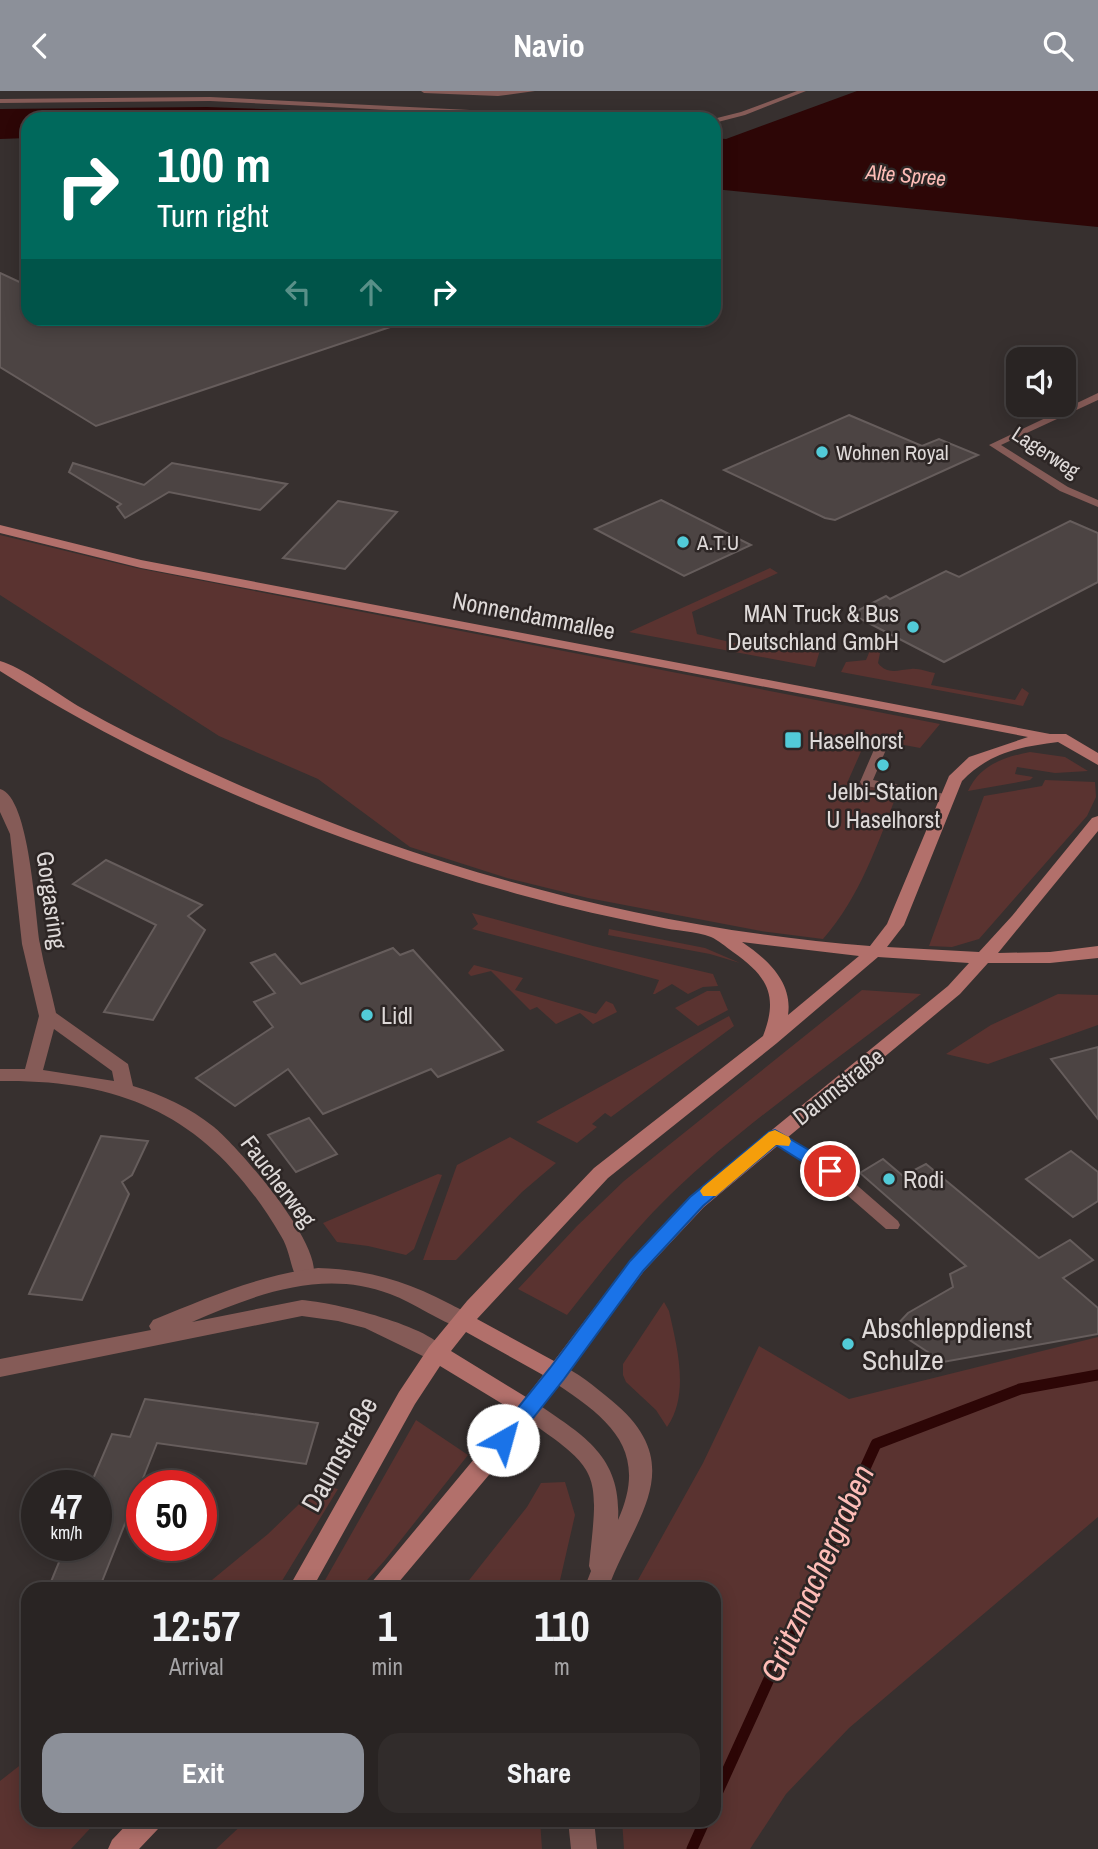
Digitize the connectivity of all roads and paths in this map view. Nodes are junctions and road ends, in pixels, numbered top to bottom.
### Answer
1 (57, 91) edge
2 (232, 91) edge
3 (424, 91) edge
4 (532, 91) edge
5 (803, 91) edge
6 (221, 94) dead end
7 (44, 96) edge
8 (0, 101) edge
9 (471, 112) edge
10 (721, 119) edge
11 (1098, 396) edge
12 (1098, 504) edge
13 (0, 529) edge
14 (0, 665) edge
15 (1061, 737) junction
16 (1098, 744) edge
17 (883, 745) dead end
18 (1098, 760) edge
19 (0, 794) edge
20 (946, 798) junction
21 (1098, 821) edge
22 (719, 934) junction
23 (874, 952) junction
24 (1096, 956) edge
25 (983, 958) junction
26 (48, 1016) junction
27 (771, 1039) junction
28 (33, 1074) junction
29 (0, 1075) edge
30 (124, 1088) junction
31 (775, 1136) junction
32 (892, 1225) dead end
33 (305, 1275) junction
34 (463, 1321) junction
35 (118, 1343) junction
36 (438, 1353) junction
37 (0, 1368) edge
38 (557, 1373) junction
39 (528, 1409) junction
40 (304, 1582) edge
41 (384, 1582) edge
42 (598, 1582) edge
43 (598, 1582) edge
44 (142, 1827) edge
45 (582, 1827) edge
46 (121, 1849) edge
47 (584, 1849) edge

1 - 7 lane
2 - 6 lane
3 - 4 lane
5 - 10 lane
7 - 8 lane
7 - 9 lane
11 - 12 lane, Lagerweg
13 - 15 main road, Nonnendammallee
14 - 22 main road
15 - 16 main road, Nonnendammallee
15 - 18 main road
15 - 20 main road, Daumstraße
17 - 20 lane
19 - 26 street, Gorgasring
20 - 23 main road, Daumstraße
21 - 25 main road, Daumstraße
22 - 23 main road
22 - 27 main road
23 - 25 main road
23 - 27 main road, Daumstraße
24 - 25 main road
25 - 31 main road, Daumstraße
26 - 28 street, Gorgasring
26 - 30 street
27 - 34 main road, Daumstraße
28 - 29 street, Faucherweg
28 - 30 street, Faucherweg
30 - 33 street, Faucherweg
31 - 32 lane
31 - 38 main road, Daumstraße
33 - 34 street
33 - 35 street
34 - 36 main road, Daumstraße
34 - 38 main road
35 - 36 street
35 - 37 street
36 - 39 main road
36 - 40 main road, Daumstraße
38 - 39 main road, Daumstraße
38 - 42 street
39 - 41 main road, Daumstraße
39 - 43 street
44 - 46 main road
45 - 47 street

